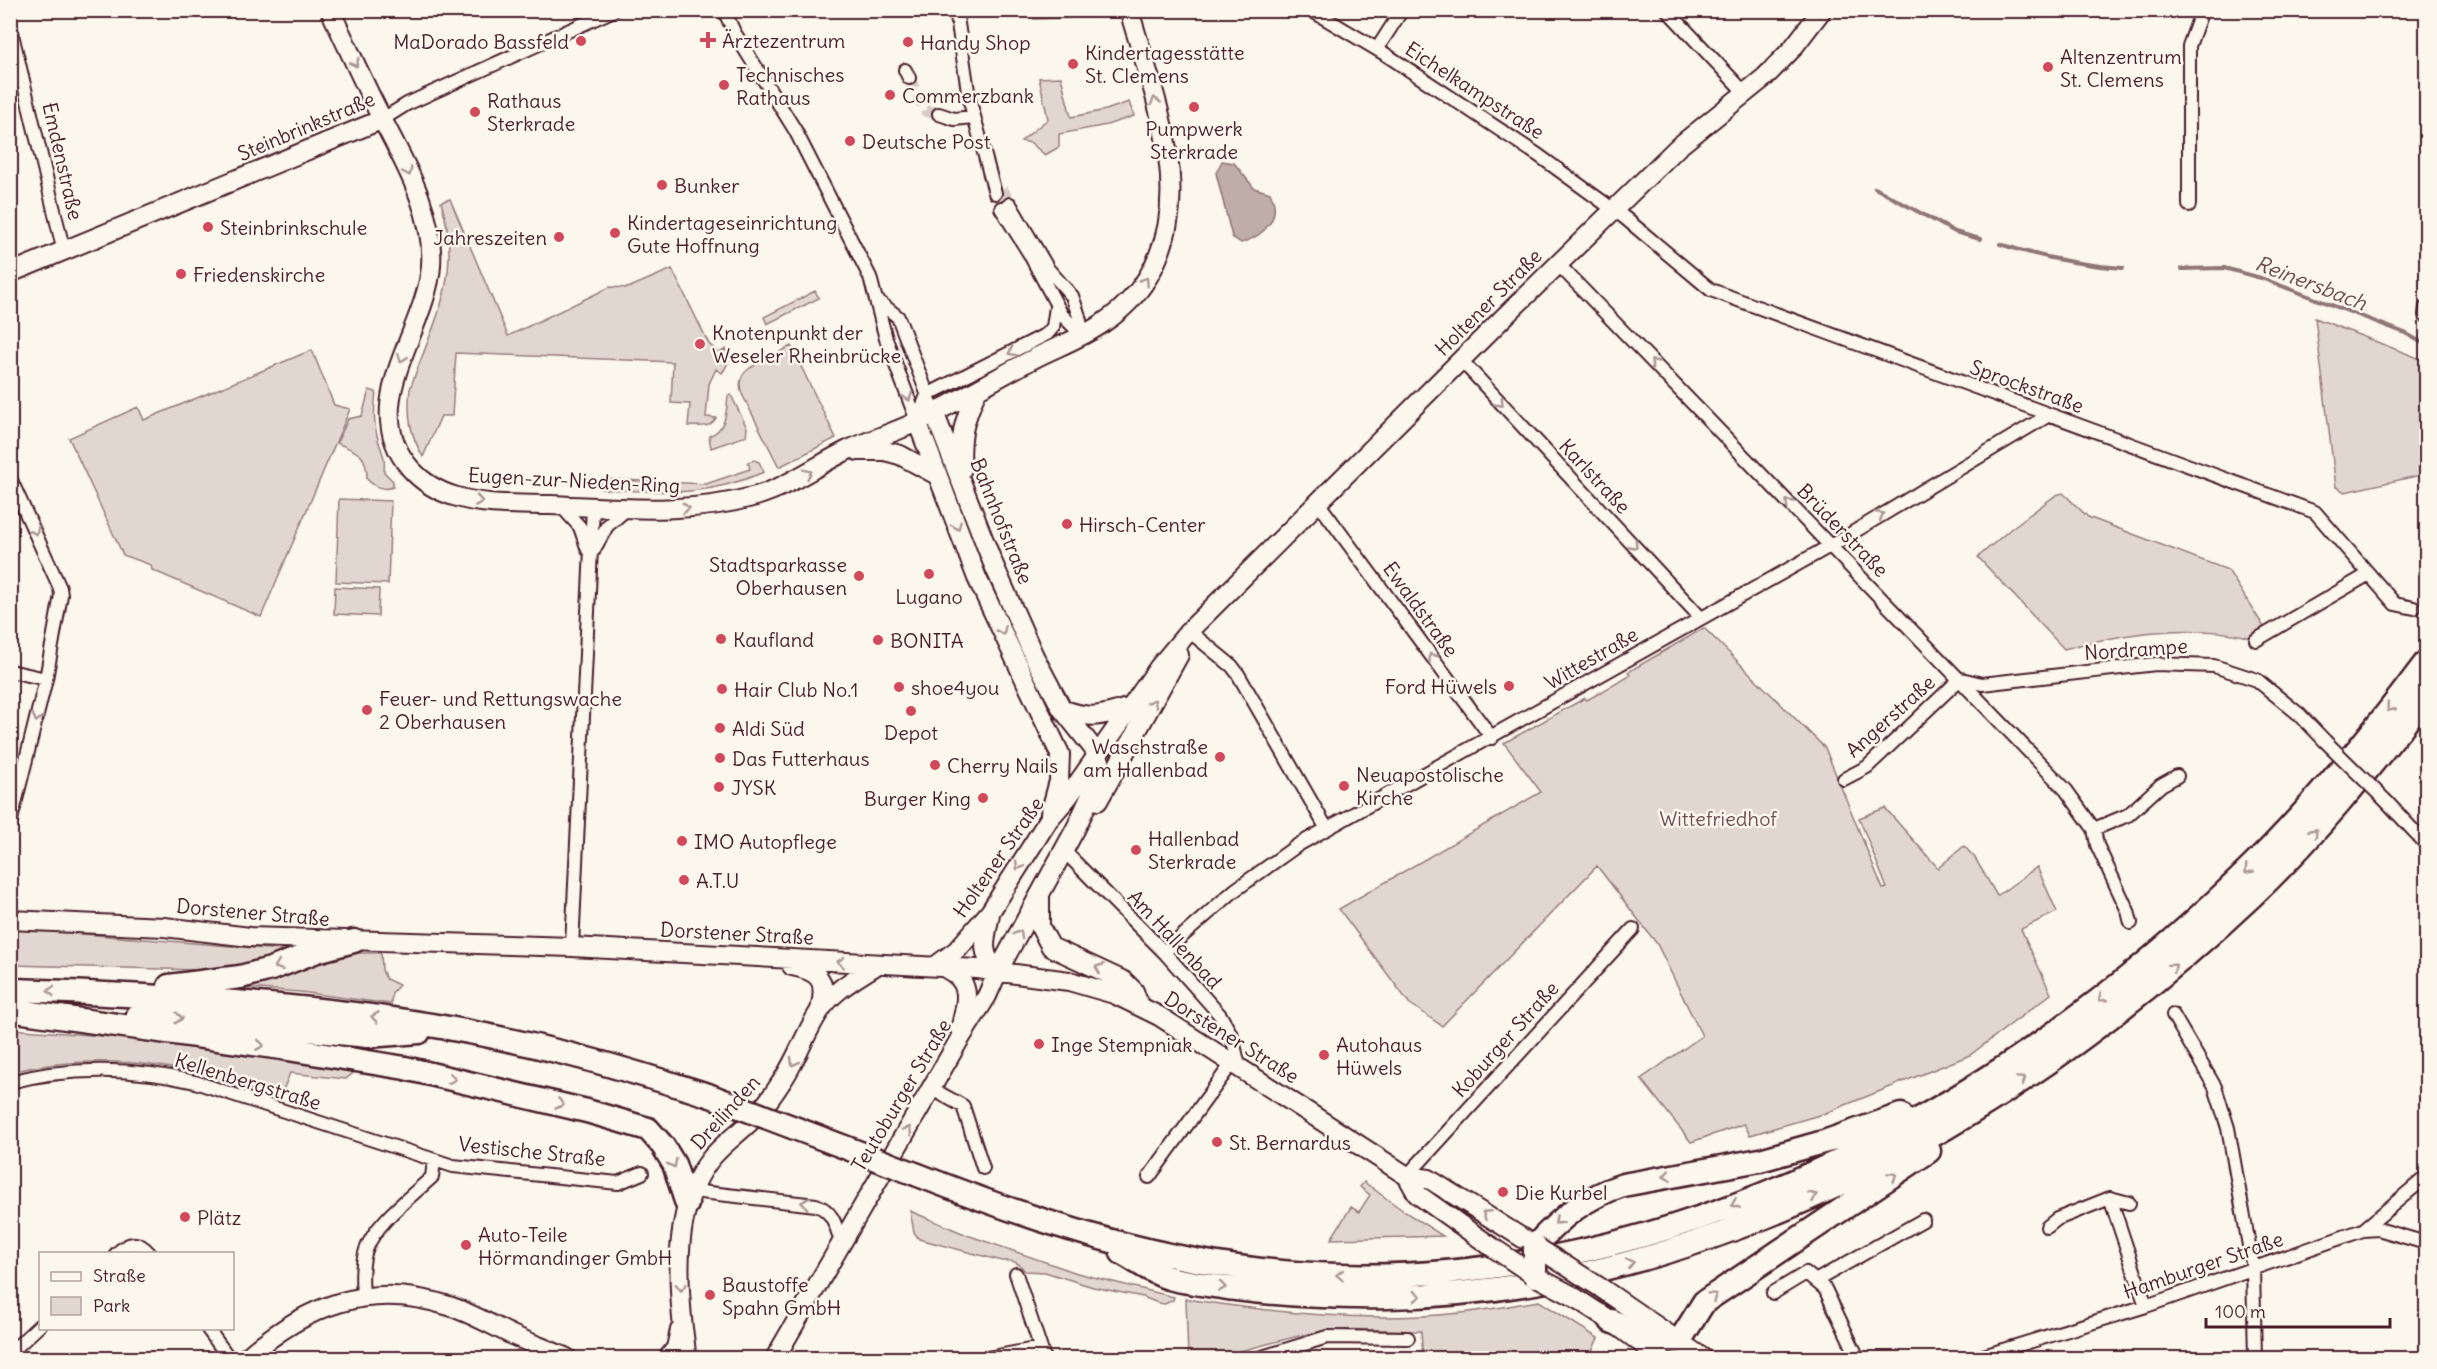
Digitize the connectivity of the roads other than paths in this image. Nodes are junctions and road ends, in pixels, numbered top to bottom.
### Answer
1 (330, 10) edge
2 (614, 10) edge
3 (724, 10) edge
4 (956, 10) edge
5 (1129, 10) edge
6 (1311, 10) edge
7 (1402, 10) edge
8 (1666, 10) edge
9 (1822, 10) edge
10 (2202, 10) edge
11 (10, 26) edge
12 (1377, 49) junction
13 (23, 80) junction
14 (10, 83) edge
15 (1746, 94) junction
16 (939, 114) tunnel mouth
17 (973, 117) junction
18 (382, 119) junction
19 (999, 191) tunnel mouth
20 (2189, 205) dead end
21 (1613, 211) junction
22 (64, 252) junction
23 (1558, 264) junction
24 (10, 273) edge
25 (878, 301) junction
26 (1056, 312) junction
27 (1083, 336) junction
28 (1461, 360) junction
29 (977, 391) junction
30 (927, 395) junction
31 (934, 412) junction
32 (2049, 415) junction
33 (917, 421) junction
34 (850, 449) junction
35 (937, 475) junction
36 (10, 478) edge
37 (963, 483) junction
38 (1319, 504) junction
39 (561, 506) junction
40 (593, 507) junction
41 (627, 508) junction
42 (1830, 545) junction
43 (590, 557) junction
44 (2369, 574) junction
45 (2414, 608) dead end
46 (1701, 618) junction
47 (1189, 631) junction
48 (2256, 640) dead end
49 (2427, 662) edge
50 (10, 671) edge
51 (46, 679) junction
52 (1960, 679) junction
53 (2427, 698) edge
54 (1130, 707) junction
55 (1062, 709) junction
56 (1492, 738) junction
57 (1060, 754) junction
58 (1125, 754) junction
59 (1096, 759) junction
60 (2177, 776) dead end
61 (1844, 779) dead end
62 (1049, 819) junction
63 (10, 824) edge
64 (1076, 828) junction
65 (1327, 829) junction
66 (2094, 829) junction
67 (2427, 844) edge
68 (1063, 850) junction
69 (1040, 896) junction
70 (990, 912) junction
71 (10, 920) edge
72 (2131, 923) dead end
73 (1633, 929) dead end
74 (354, 941) junction
75 (572, 946) junction
76 (1164, 952) junction
77 (746, 956) junction
78 (878, 964) junction
79 (940, 968) junction
80 (998, 971) junction
81 (92, 993) junction
82 (12, 1004) edge
83 (1139, 1005) junction
84 (820, 1010) junction
85 (2173, 1015) dead end
86 (453, 1029) junction
87 (958, 1042) junction
88 (1236, 1064) junction
89 (10, 1082) edge
90 (932, 1089) junction
91 (1967, 1102) junction
92 (434, 1161) junction
93 (983, 1168) dead end
94 (642, 1173) dead end
95 (1407, 1176) junction
96 (2427, 1177) edge
97 (1149, 1178) dead end
98 (689, 1197) junction
99 (2110, 1198) junction
100 (2129, 1203) dead end
101 (1923, 1220) dead end
102 (2048, 1227) dead end
103 (2363, 1230) junction
104 (1097, 1239) junction
105 (841, 1242) junction
106 (2427, 1243) edge
107 (1535, 1246) junction
108 (118, 1252) edge
109 (148, 1252) edge
110 (2253, 1268) junction
111 (1016, 1274) dead end
112 (1535, 1276) junction
113 (1817, 1281) junction
114 (1773, 1293) dead end
115 (363, 1297) junction
116 (2146, 1306) junction
117 (682, 1320) junction
118 (1611, 1321) junction
119 (39, 1326) edge
120 (208, 1330) edge
121 (1408, 1338) dead end
122 (1679, 1342) junction
123 (1042, 1353) edge
124 (1288, 1354) edge
125 (12, 1356) edge
126 (571, 1358) edge
127 (229, 1359) edge
128 (246, 1359) edge
129 (669, 1359) edge
130 (686, 1359) edge
131 (775, 1359) edge
132 (987, 1359) edge
133 (1259, 1359) edge
134 (1661, 1359) edge
135 (1703, 1359) edge
136 (1857, 1359) edge
137 (1977, 1359) edge
138 (2254, 1359) edge

1 -> 18 main road, Eugen-zur-Nieden-Ring
2 - 18 street, Steinbrinkstraße
3 - 25 street, Bahnhofstraße
4 - 17 street
27 -> 5 main road, Eugen-zur-Nieden-Ring
6 - 12 street, Eichelkampstraße
7 - 12 street
8 - 15 street
9 - 15 main road, Holtener Straße
10 - 20 street
11 - 13 street, Emdenstraße
12 - 21 street, Eichelkampstraße
13 - 14 street, Emdenstraße
13 - 22 street, Emdenstraße
15 - 21 main road, Holtener Straße
16 - 17 street
17 - 19 street
18 - 22 main road, Steinbrinkstraße
18 -> 39 main road, Eugen-zur-Nieden-Ring
21 - 23 main road, Holtener Straße
21 - 32 street, Sprockstraße
22 - 24 main road, Steinbrinkstraße
23 - 28 main road, Holtener Straße
42 -> 23 street, Brüderstraße
25 - 30 street, Bahnhofstraße
25 -> 33 street, Bahnhofstraße
26 - 27 street
26 - 27 street
26 -> 30 street
27 - 29 main road, Eugen-zur-Nieden-Ring
28 - 38 main road, Holtener Straße
28 -> 46 street, Karlstraße
29 - 31 main road, Eugen-zur-Nieden-Ring
29 - 37 main road
30 - 31 street, Bahnhofstraße
30 - 33 street
31 - 33 main road, Eugen-zur-Nieden-Ring
31 - 37 main road, Bahnhofstraße
42 -> 32 street, Wittestraße
32 - 44 street, Sprockstraße
33 - 34 main road, Eugen-zur-Nieden-Ring
33 - 35 main road, Bahnhofstraße
34 - 35 main road
41 -> 34 main road, Eugen-zur-Nieden-Ring
35 -> 57 main road, Bahnhofstraße
36 -> 51 street
37 - 55 main road, Bahnhofstraße
38 - 47 main road, Holtener Straße
56 -> 38 street, Ewaldstraße
39 - 40 main road, Eugen-zur-Nieden-Ring
39 - 43 street
40 - 41 main road, Eugen-zur-Nieden-Ring
40 - 43 street
41 - 43 street
42 - 46 street, Wittestraße
42 - 52 street, Brüderstraße
43 - 75 street
44 - 45 street, Sprockstraße
44 - 48 street
46 - 56 street, Wittestraße
47 - 54 main road, Holtener Straße
58 -> 47 main road, Holtener Straße
47 - 65 street
49 -> 91 highway
50 - 51 street
51 -> 63 street
52 - 61 street, Angerstraße
52 - 66 street, Brüderstraße
52 - 67 street, Nordrampe, bridge
91 -> 53 highway
54 - 55 main road
54 - 59 main road, Holtener Straße
55 - 59 main road, Bahnhofstraße
56 - 65 street, Wittestraße
57 - 59 main road
57 - 62 main road, Bahnhofstraße
58 - 59 main road
58 - 64 main road, Holtener Straße
59 - 62 main road, Holtener Straße
59 - 64 main road, Holtener Straße
60 - 66 street
62 -> 70 main road, Holtener Straße
64 - 68 main road, Holtener Straße
65 - 76 street, Wittestraße
66 - 72 street, Brüderstraße
68 - 69 main road, Holtener Straße
68 - 76 street, Am Hallenbad
80 -> 69 main road, Holtener Straße
83 -> 69 main road
70 - 79 main road, Holtener Straße
70 - 80 main road
71 - 74 main road, Dorstener Straße
73 - 95 street, Koburger Straße
74 - 75 main road, Dorstener Straße
74 -> 81 highway
75 - 77 main road, Dorstener Straße
76 - 88 street, Am Hallenbad
78 -> 77 main road, Dorstener Straße
77 - 84 main road, Dreilinden
78 - 79 main road, Dorstener Straße
78 - 84 main road, Dreilinden
79 - 80 main road, Dorstener Straße
79 - 87 main road
80 - 83 main road, Dorstener Straße
80 - 87 main road, Teutoburger Straße
81 -> 82 highway
86 -> 81 highway
82 -> 86 highway
82 -> 98 highway
83 - 88 main road, Dorstener Straße
84 -> 98 main road, Dreilinden
85 - 110 street
86 - 104 highway, bridge
87 - 90 main road, Teutoburger Straße
88 - 95 main road, Dorstener Straße
88 - 97 street
89 - 92 street, Kellenbergstraße
90 - 93 street
105 -> 90 main road, Teutoburger Straße
91 -> 104 highway
104 -> 91 highway
91 -> 107 highway
122 -> 91 highway
92 - 94 street, Vestische Straße
92 - 115 street, Vestische Straße
107 -> 95 main road, Dorstener Straße
95 - 112 main road, Dorstener Straße, bridge
96 - 103 street, Hamburger Straße
105 -> 98 street
98 -> 117 main road, Dreilinden
99 - 100 street
99 - 102 street
99 - 116 street
101 - 113 street
103 - 106 street
103 - 110 street, Hamburger Straße
105 - 131 main road, Teutoburger Straße
107 - 112 highway, bridge
107 - 122 main road, Dorstener Straße, bridge
108 - 109 street
110 - 116 street, Hamburger Straße
110 - 138 street
111 - 123 street
112 - 118 main road, Dorstener Straße, bridge
113 - 114 street
113 - 136 street
115 - 126 main road
115 - 128 main road
116 - 137 street, Hamburger Straße
117 - 129 main road
117 - 130 main road, Dreilinden
118 - 122 highway
118 - 134 main road, Dorstener Straße
119 - 125 street
120 - 127 street
121 - 124 street
122 - 135 main road, Dorstener Straße
123 - 132 street
124 - 133 street

